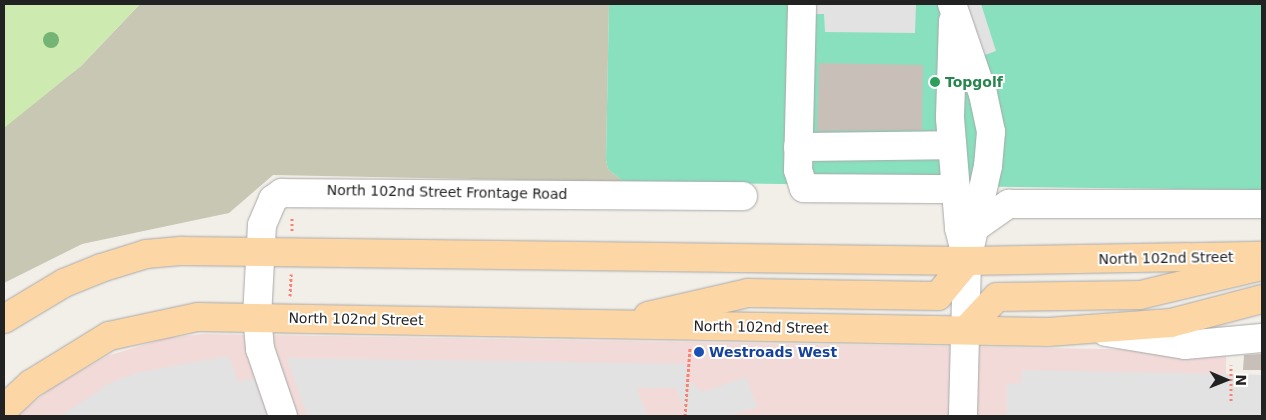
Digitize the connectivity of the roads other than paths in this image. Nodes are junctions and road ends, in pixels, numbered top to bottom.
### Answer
1 (953, 7) edge
2 (802, 8) dead end
3 (989, 116) junction
4 (952, 134) junction
5 (798, 147) junction
6 (988, 166) junction
7 (956, 189) junction
8 (743, 196) dead end
9 (1037, 202) junction
10 (1262, 204) edge
11 (977, 226) junction
12 (260, 253) junction
13 (1262, 256) edge
14 (968, 261) junction
15 (1262, 266) edge
16 (1262, 299) edge
17 (257, 317) junction
18 (4, 319) edge
19 (611, 324) junction
20 (966, 330) junction
21 (1100, 331) junction
22 (1262, 338) edge
23 (4, 409) edge
24 (283, 416) edge
25 (963, 416) edge

1 - 3 street
1 - 4 street
2 - 5 street
3 - 4 street
3 - 6 street
4 - 5 street
4 - 7 street
5 - 7 street
6 - 9 street
6 - 11 street
7 - 14 street
8 - 12 street, North 102nd Street Frontage Road
9 - 10 street
9 - 11 street
11 - 14 street
12 - 14 main road, North 102nd Street
12 - 17 street, North 102nd Street Frontage Road
12 - 18 main road, North 102nd Street
13 - 14 main road, North 102nd Street
14 - 19 main road
14 - 20 street
15 - 20 main road
16 - 21 main road, North 102nd Street
17 - 19 main road, North 102nd Street
17 - 23 main road, North 102nd Street
17 - 24 street, North 102nd Street Frontage Road
19 - 20 main road, North 102nd Street
20 - 21 main road, North 102nd Street
20 - 25 street
21 - 22 street

